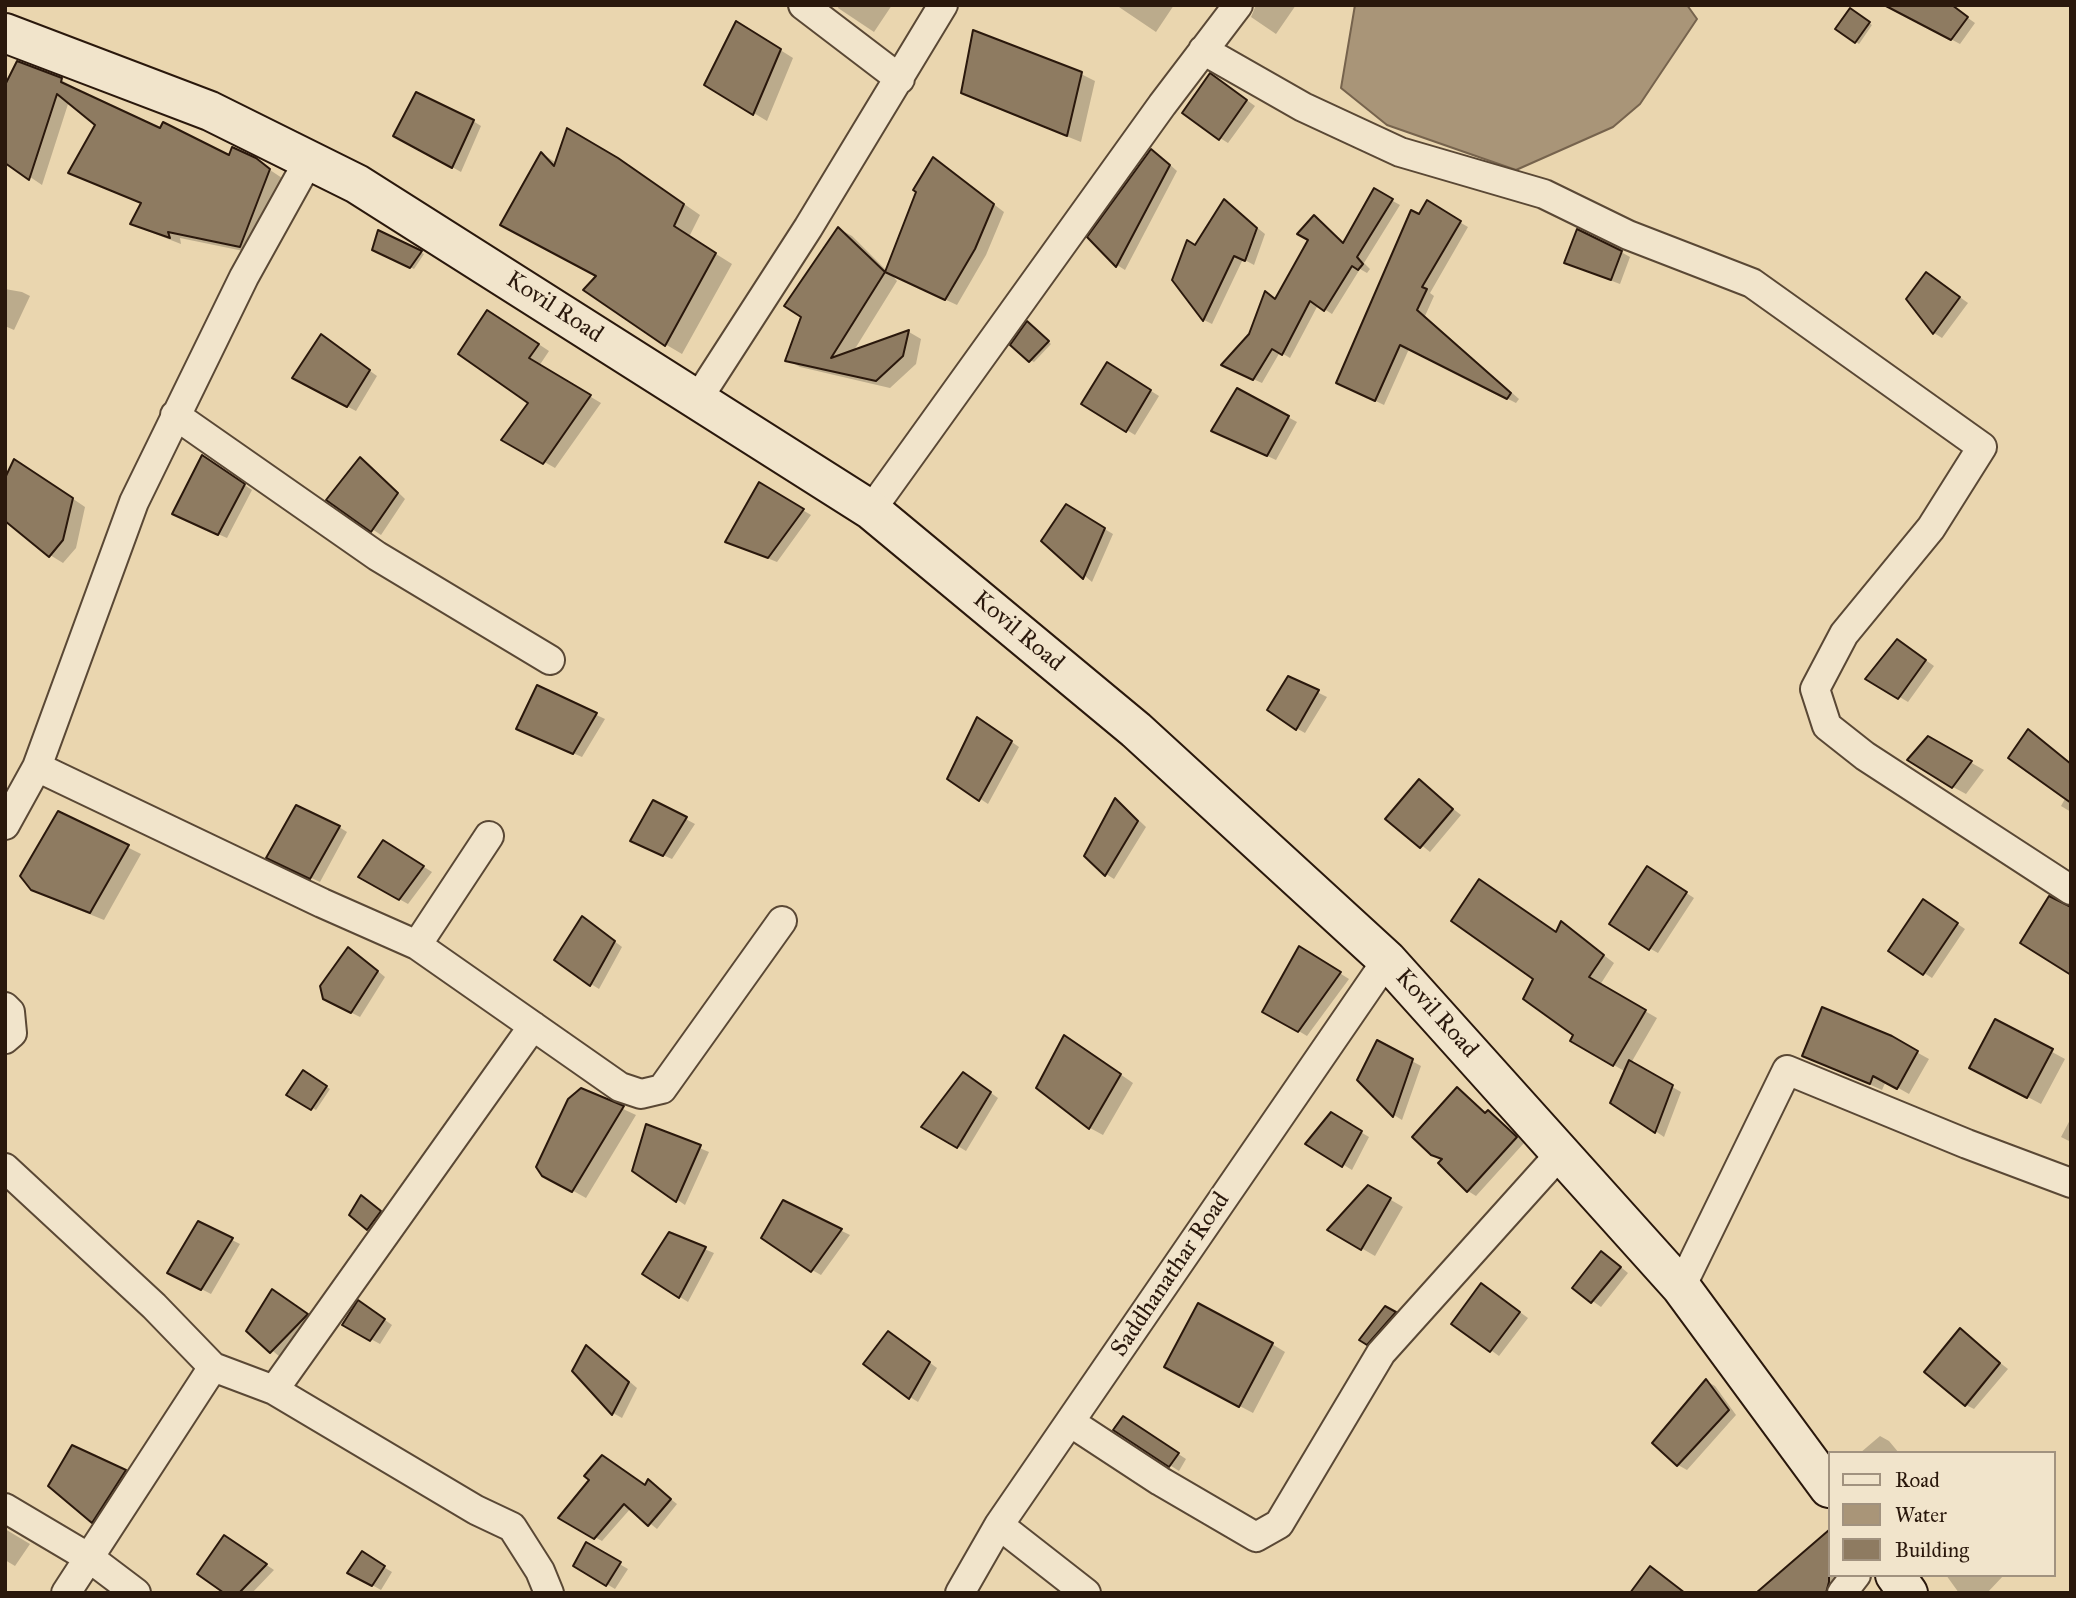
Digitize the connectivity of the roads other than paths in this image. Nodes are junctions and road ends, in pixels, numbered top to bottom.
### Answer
1 (803, 5) edge
2 (943, 5) edge
3 (1238, 5) edge
4 (5, 33) edge
5 (1203, 50) junction
6 (900, 79) junction
7 (309, 160) junction
8 (697, 400) junction
9 (175, 415) junction
10 (871, 510) junction
11 (550, 660) dead end
12 (37, 767) junction
13 (5, 825) edge
14 (489, 836) dead end
15 (2071, 890) edge
16 (782, 921) dead end
17 (417, 945) junction
18 (1387, 960) junction
19 (5, 1007) edge
20 (533, 1026) junction
21 (5, 1039) edge
22 (1559, 1156) junction
23 (5, 1168) edge
24 (2071, 1183) edge
25 (1681, 1287) junction
26 (213, 1367) junction
27 (274, 1390) junction
28 (1070, 1422) junction
29 (1828, 1487) edge
30 (5, 1508) edge
31 (999, 1525) junction
32 (90, 1559) junction
33 (1854, 1577) edge
34 (1896, 1577) edge
35 (66, 1593) edge
36 (136, 1593) edge
37 (549, 1593) edge
38 (960, 1593) edge
39 (1086, 1593) edge
40 (1842, 1593) edge
41 (1908, 1593) edge

1 - 6 street
2 - 6 street
3 - 5 street
4 - 7 street, Kovil Road
5 - 10 street
5 - 15 street
6 - 8 street
7 - 8 street, Kovil Road
7 - 9 street
8 - 10 street, Kovil Road
9 - 11 street
9 - 12 street
10 - 18 street, Kovil Road
12 - 13 street
12 - 17 street
14 - 17 street
16 - 20 street
17 - 20 street
18 - 22 street
18 - 25 street, Kovil Road
18 - 28 street, Saddhanathar Road
19 - 21 street
20 - 27 street
22 - 25 street
22 - 28 street
23 - 26 street
24 - 25 street
25 - 29 street, Kovil Road
26 - 27 street
26 - 32 street
27 - 37 street
28 - 31 street, Saddhanathar Road
30 - 32 street
31 - 38 street, Saddhanathar Road
31 - 39 street
32 - 35 street
32 - 36 street
33 - 40 street
34 - 41 street

